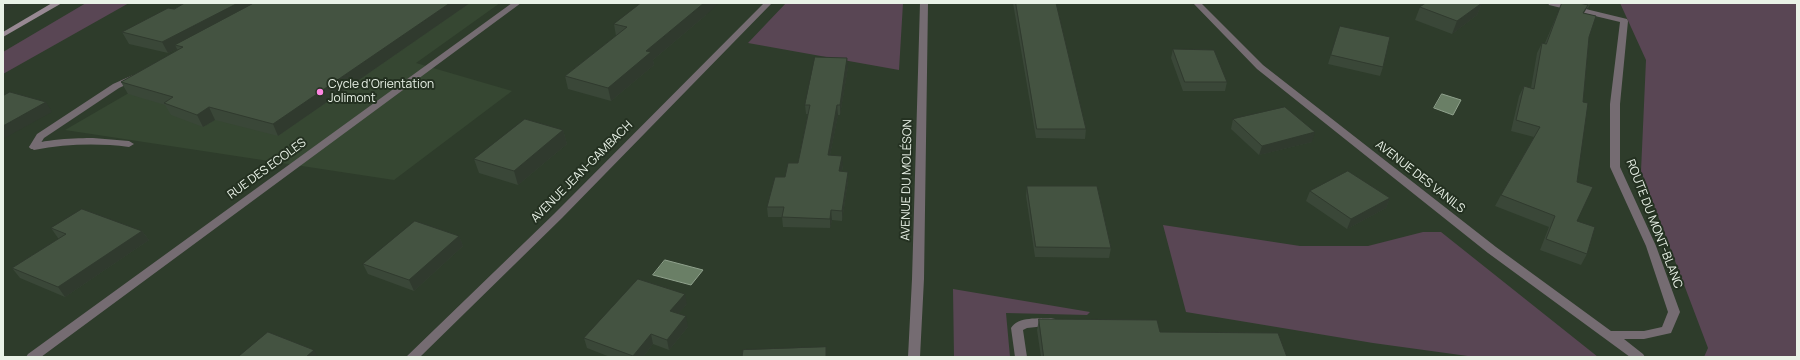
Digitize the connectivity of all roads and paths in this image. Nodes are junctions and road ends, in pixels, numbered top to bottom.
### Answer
1 (58, 3) edge
2 (517, 3) edge
3 (768, 3) edge
4 (924, 3) edge
5 (1197, 3) edge
6 (1552, 3) edge
7 (3, 35) edge
8 (144, 72) edge
9 (129, 144) dead end
10 (1060, 322) edge
11 (1610, 335) junction
12 (32, 357) edge
13 (412, 357) edge
14 (914, 357) edge
15 (1021, 357) edge
16 (1639, 357) edge

1 - 7 main road
2 - 12 street, RUE DES ECOLES
3 - 13 street, AVENUE JEAN-GAMBACH
4 - 14 street, AVENUE DU MOLÉSON
5 - 11 street, AVENUE DES VANILS
6 - 11 street, ROUTE DU MONT-BLANC
8 - 9 street
10 - 15 street
11 - 16 street, AVENUE DES VANILS

